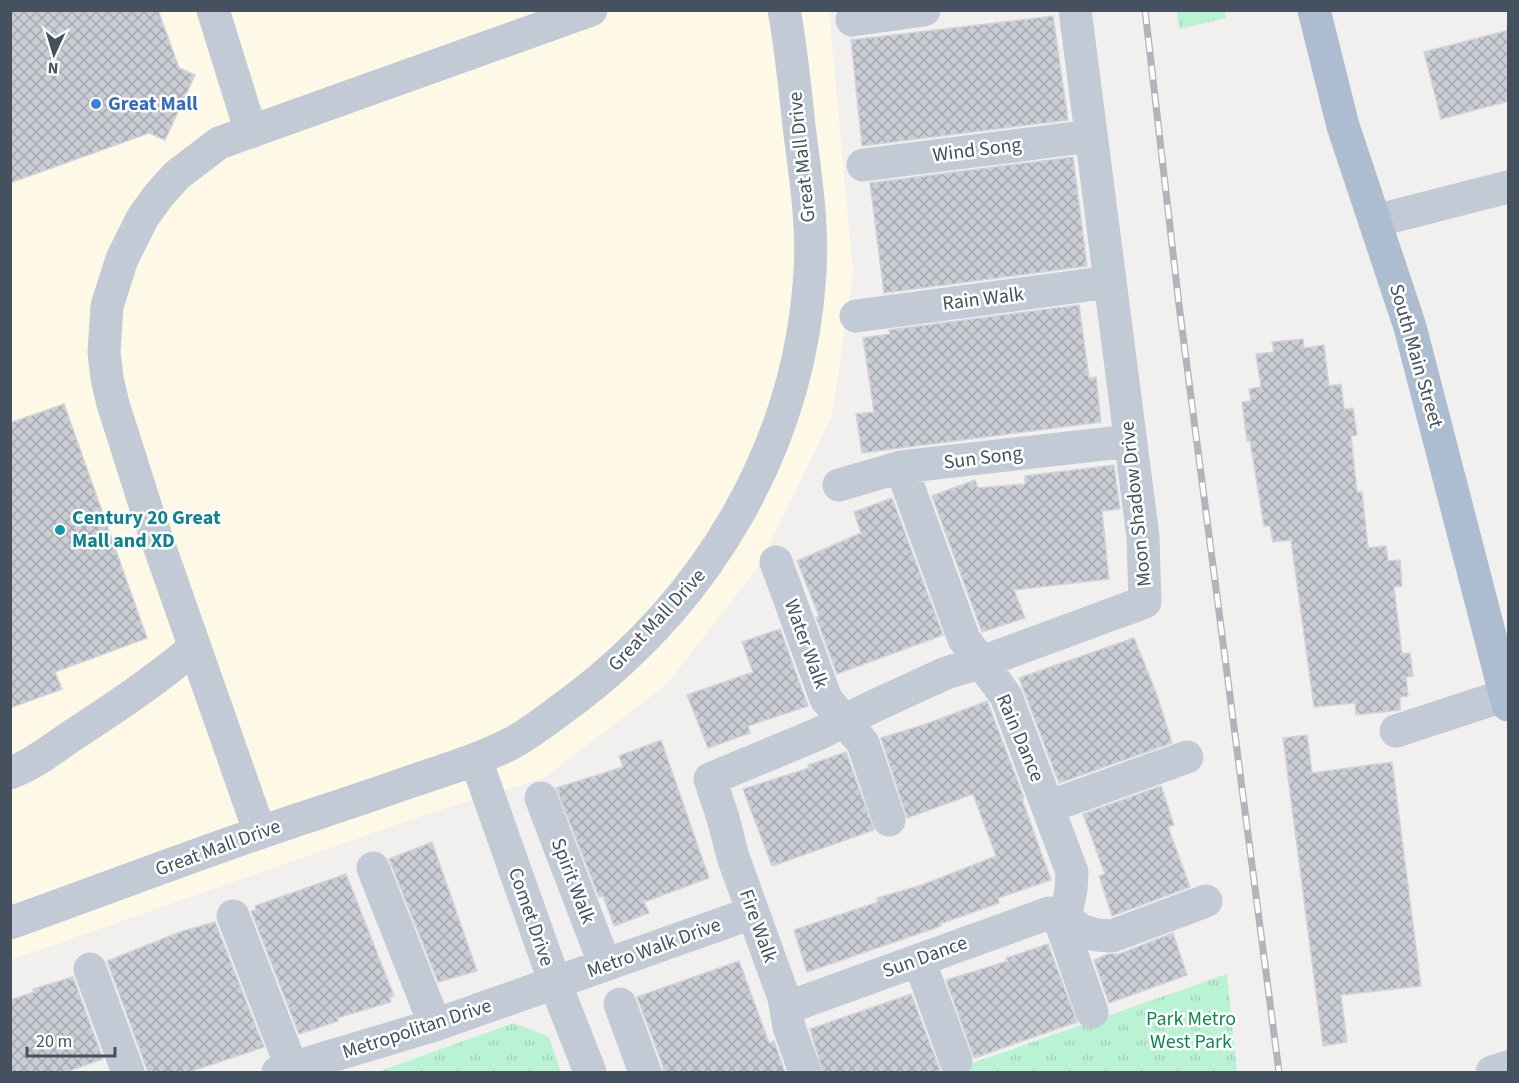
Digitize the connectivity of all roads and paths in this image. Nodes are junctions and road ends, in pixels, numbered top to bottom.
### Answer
1 (213, 10) edge
2 (591, 10) edge
3 (784, 10) edge
4 (924, 10) edge
5 (1075, 10) edge
6 (1314, 10) edge
7 (852, 20) dead end
8 (251, 132) junction
9 (1091, 136) junction
10 (863, 165) dead end
11 (1509, 187) edge
12 (1375, 221) junction
13 (1110, 282) junction
14 (856, 316) dead end
15 (1130, 441) junction
16 (901, 467) junction
17 (839, 485) dead end
18 (776, 562) dead end
19 (1498, 624) edge
20 (194, 648) junction
21 (982, 662) junction
22 (1507, 700) edge
23 (844, 721) junction
24 (1396, 730) dead end
25 (1186, 757) dead end
26 (476, 760) junction
27 (10, 773) edge
28 (710, 779) joint
29 (541, 798) dead end
30 (1048, 807) junction
31 (889, 820) dead end
32 (260, 833) junction
33 (373, 868) dead end
34 (1206, 901) dead end
35 (752, 913) junction
36 (233, 916) dead end
37 (1065, 917) junction
38 (10, 923) edge
39 (919, 960) junction
40 (605, 965) junction
41 (90, 969) dead end
42 (555, 983) junction
43 (620, 1004) dead end
44 (786, 1008) junction
45 (1092, 1012) dead end
46 (435, 1025) junction
47 (956, 1061) dead end
48 (1509, 1067) edge
49 (285, 1070) edge
50 (128, 1072) edge
51 (590, 1072) edge
52 (645, 1072) edge
53 (805, 1072) edge
54 (1492, 1072) edge

1 - 8 street
2 - 8 street
3 - 26 street, Great Mall Drive
4 - 7 street
5 - 9 street, Moon Shadow Drive
6 - 12 main road, South Main Street
8 - 20 street
9 - 10 street, Wind Song
9 - 13 street, Moon Shadow Drive
11 - 12 street
12 - 19 main road, South Main Street
13 - 14 street, Rain Walk
13 - 15 street, Moon Shadow Drive
15 - 16 street, Sun Song
15 - 21 street, Moon Shadow Drive
16 - 17 street, Sun Song
16 - 21 street, Rain Dance
18 - 23 street, Water Walk
19 - 22 main road, South Main Street
20 - 27 street
20 - 32 street
21 - 23 street, Moon Shadow Drive
21 - 30 street, Rain Dance
22 - 24 street
23 - 28 street, Moon Shadow Drive
23 - 31 street, Water Walk
25 - 30 street
26 - 32 street, Great Mall Drive
26 - 42 street, Comet Drive
28 - 35 street, Fire Walk
29 - 40 street, Spirit Walk
30 - 37 street, Rain Dance
32 - 38 street, Great Mall Drive
33 - 46 street
34 - 37 street
35 - 40 street, Metro Walk Drive
35 - 44 street, Fire Walk
36 - 49 street
37 - 39 street, Sun Dance
37 - 45 street, Rain Dance
39 - 44 street, Sun Dance
39 - 47 street
40 - 42 street, Metro Walk Drive
41 - 50 street
42 - 46 street, Metropolitan Drive
42 - 51 street, Comet Drive
43 - 52 street
44 - 53 street, Fire Walk
46 - 49 street, Metropolitan Drive
48 - 54 street

